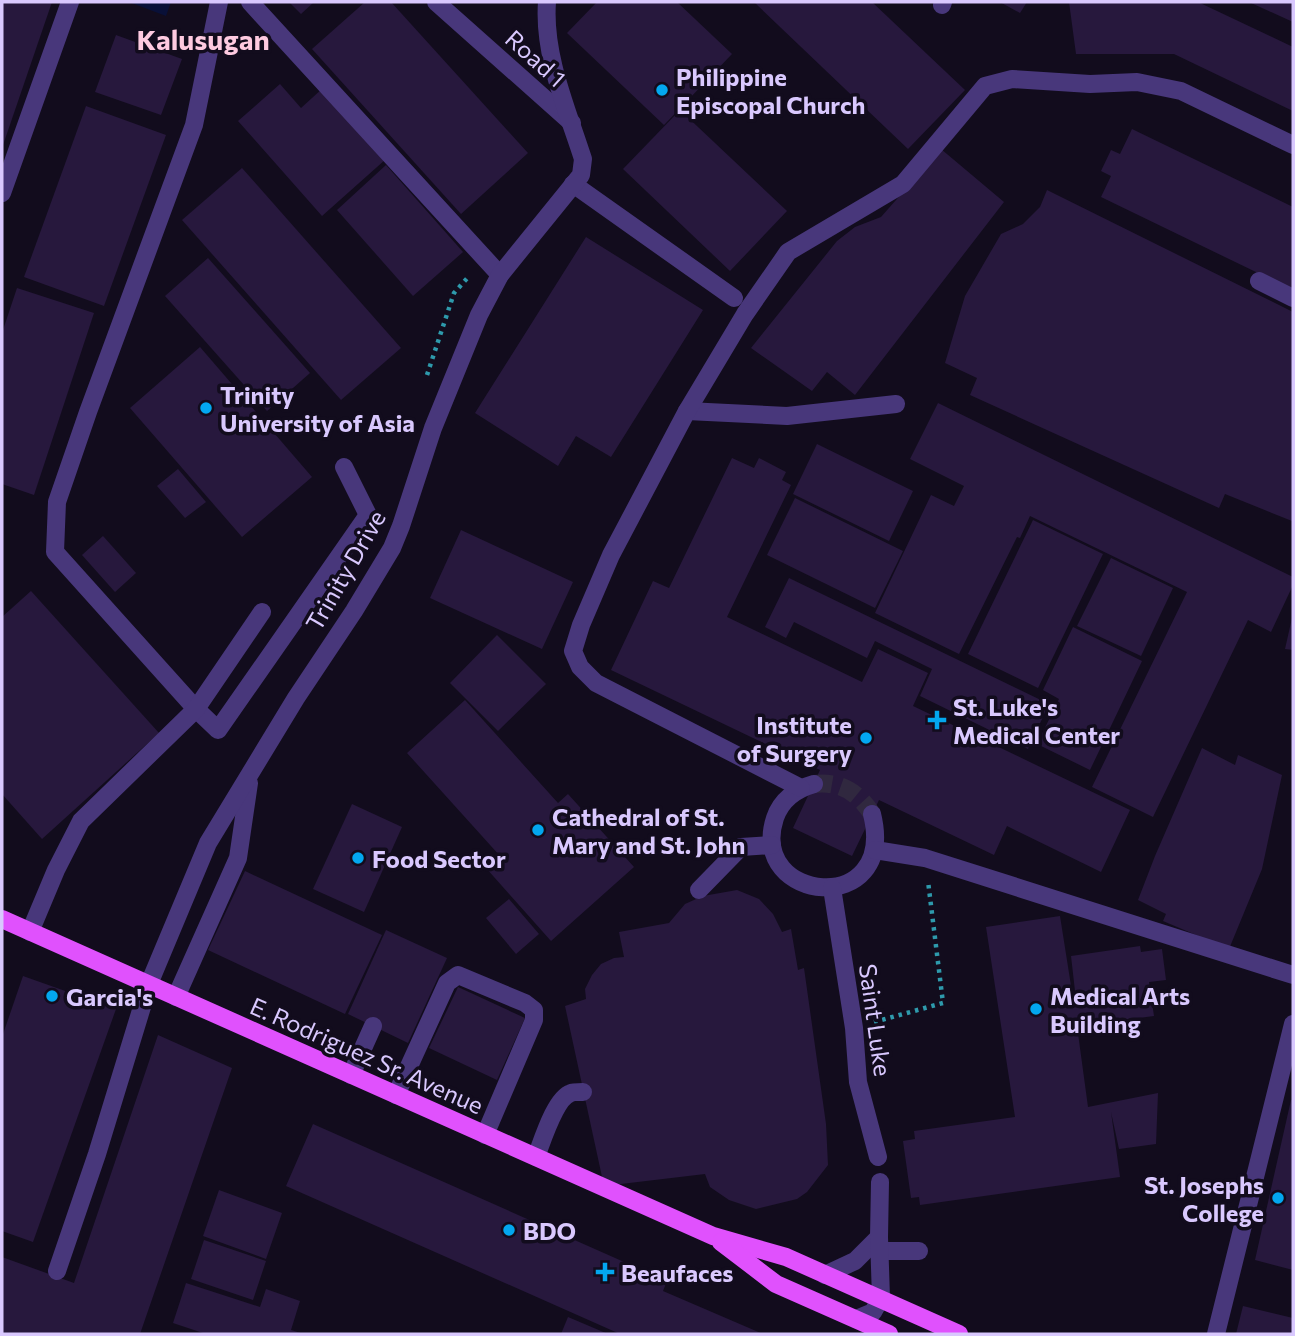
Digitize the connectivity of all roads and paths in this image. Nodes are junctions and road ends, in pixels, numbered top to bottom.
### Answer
1 (70, 2) edge
2 (219, 2) edge
3 (250, 2) edge
4 (436, 2) edge
5 (547, 2) edge
6 (572, 122) junction
7 (1293, 145) edge
8 (573, 184) junction
9 (2, 193) edge
10 (500, 275) junction
11 (1259, 281) dead end
12 (734, 298) dead end
13 (1293, 298) edge
14 (896, 404) dead end
15 (687, 411) junction
16 (344, 467) dead end
17 (262, 612) dead end
18 (196, 709) junction
19 (251, 773) junction
20 (873, 814) tunnel mouth
21 (772, 845) junction
22 (875, 850) junction
23 (925, 858) junction
24 (832, 888) junction
25 (699, 890) dead end
26 (2, 919) edge
27 (30, 932) junction
28 (1293, 975) edge
29 (149, 984) junction
30 (176, 997) junction
31 (1293, 1024) edge
32 (373, 1026) dead end
33 (854, 1028) junction
34 (351, 1075) junction
35 (583, 1092) dead end
36 (396, 1095) junction
37 (485, 1135) junction
38 (536, 1157) junction
39 (878, 1157) dead end
40 (880, 1182) dead end
41 (713, 1236) junction
42 (879, 1244) junction
43 (919, 1251) dead end
44 (57, 1271) dead end
45 (825, 1275) junction
46 (881, 1298) junction
47 (856, 1319) junction
48 (882, 1333) edge
49 (959, 1334) edge
50 (1216, 1334) edge

1 - 9 street
2 - 18 street
3 - 10 street
4 - 6 street, Road 1
5 - 6 street, Trinity Drive
6 - 8 street, Trinity Drive
7 - 15 street
8 - 10 street, Trinity Drive
8 - 12 street
10 - 19 street, Trinity Drive
11 - 13 street
14 - 15 street
15 - 21 street
16 - 18 street
17 - 18 street
18 - 27 street
19 - 29 street, Trinity Drive
19 - 30 street, Trinity Drive
20 - 22 street
21 - 24 street
21 - 25 street
22 - 23 street
22 - 24 street
23 - 28 street
23 - 33 path
24 - 33 street, Saint Luke
26 - 27 main road, E. Rodriguez Sr. Avenue
27 - 29 main road, E. Rodriguez Sr. Avenue
29 - 30 main road, E. Rodriguez Sr. Avenue
29 - 44 street, Trinity Drive
30 - 34 main road, E. Rodriguez Sr. Avenue
31 - 50 street
32 - 34 street
33 - 39 street, Saint Luke
34 - 36 main road, E. Rodriguez Sr. Avenue
35 - 38 street
36 - 37 main road, E. Rodriguez Sr. Avenue
36 - 37 street
37 - 38 main road, E. Rodriguez Sr. Avenue
38 - 41 main road, E. Rodriguez Sr. Avenue
40 - 42 street
41 - 45 main road, E. Rodriguez Sr. Avenue
41 - 47 main road, E. Rodriguez Sr. Avenue
42 - 43 street
42 - 45 street
42 - 46 street
45 - 46 main road, E. Rodriguez Sr. Avenue
46 - 47 street
46 - 49 main road, E. Rodriguez Sr. Avenue
47 - 48 main road, E. Rodriguez Sr. Avenue

